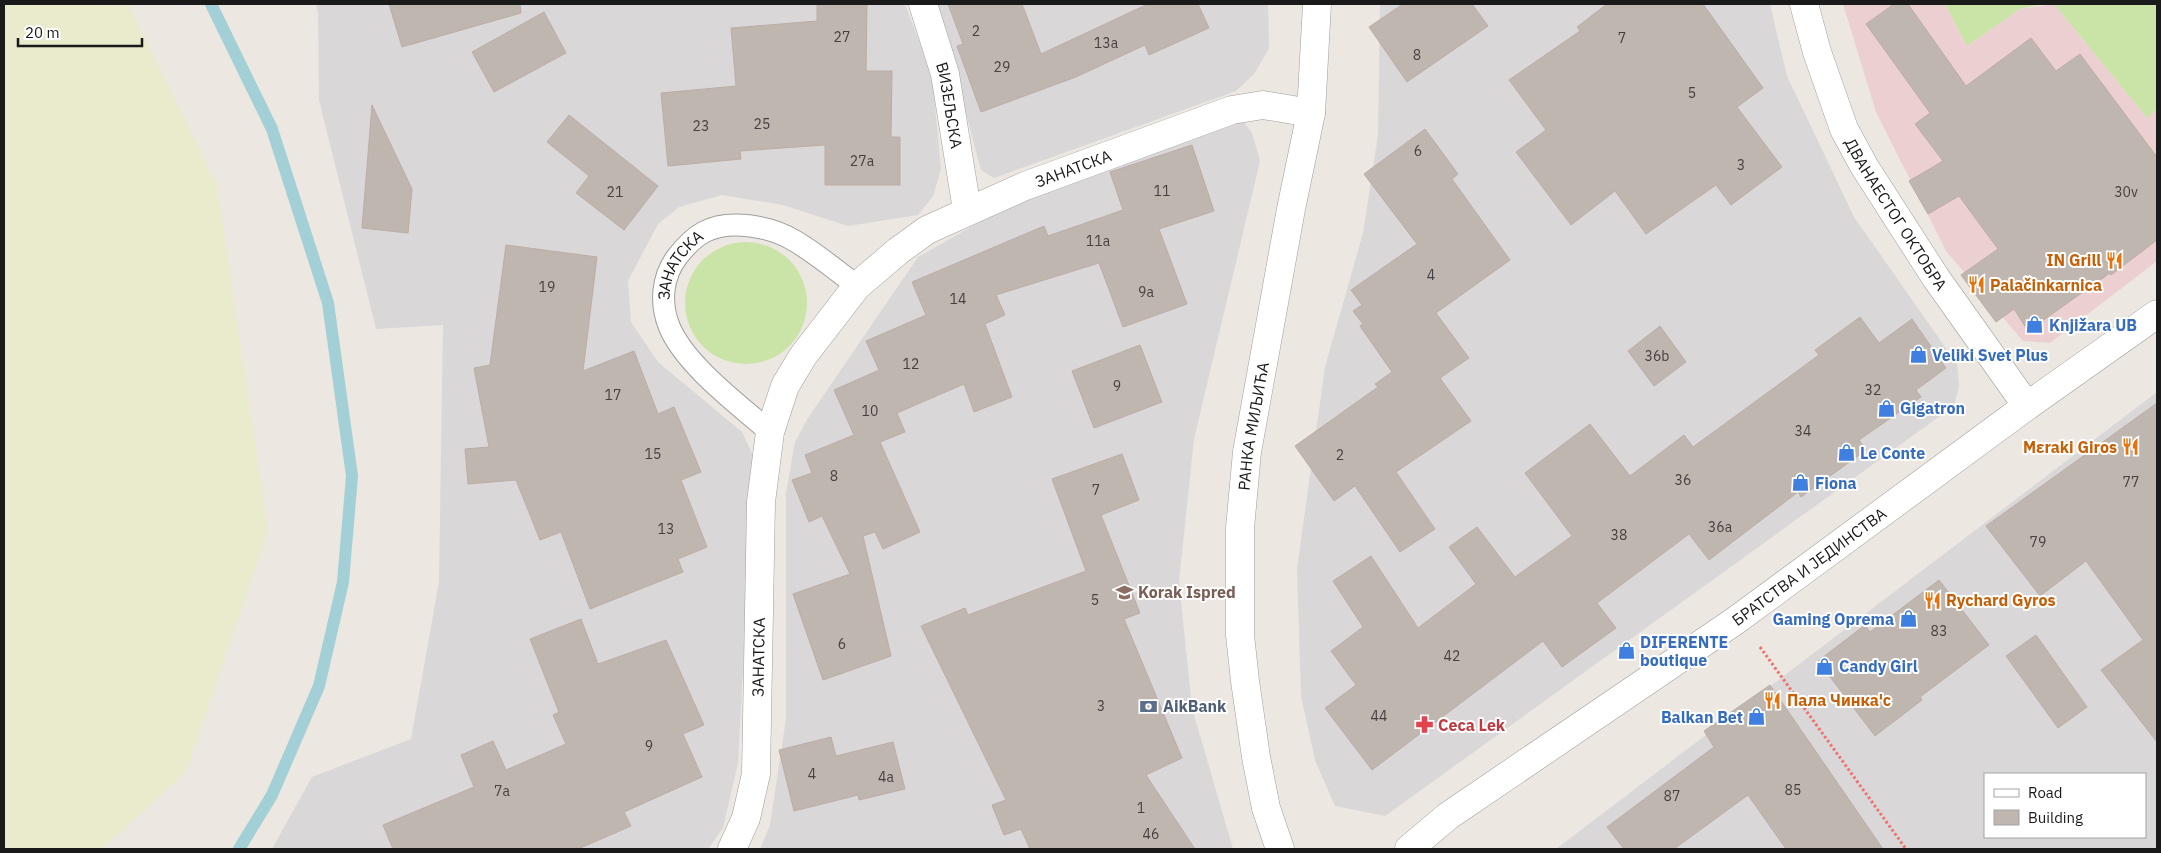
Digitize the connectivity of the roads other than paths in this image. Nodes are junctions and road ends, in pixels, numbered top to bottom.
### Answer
1 (923, 4) edge
2 (1317, 4) edge
3 (1804, 4) edge
4 (1310, 113) junction
5 (967, 210) junction
6 (857, 286) junction
7 (2157, 314) edge
8 (2027, 406) junction
9 (770, 432) junction
10 (732, 849) edge
11 (1280, 849) edge
12 (1409, 849) edge

1 - 5 street, ВИЗЕЉСКА
2 - 4 street, РАНКА МИЉИЋА
3 - 8 street, ДВАНАЕСТОГ ОКТОБРА
4 - 5 street, ЗАНАТСКА
4 - 11 street, РАНКА МИЉИЋА
5 - 6 street, ЗАНАТСКА
6 - 9 street, ЗАНАТСКА
6 - 9 lane, ЗАНАТСКА
7 - 8 street, БРАТСТВА И ЈЕДИНСТВА
8 - 12 street, БРАТСТВА И ЈЕДИНСТВА
9 - 10 street, ЗАНАТСКА

